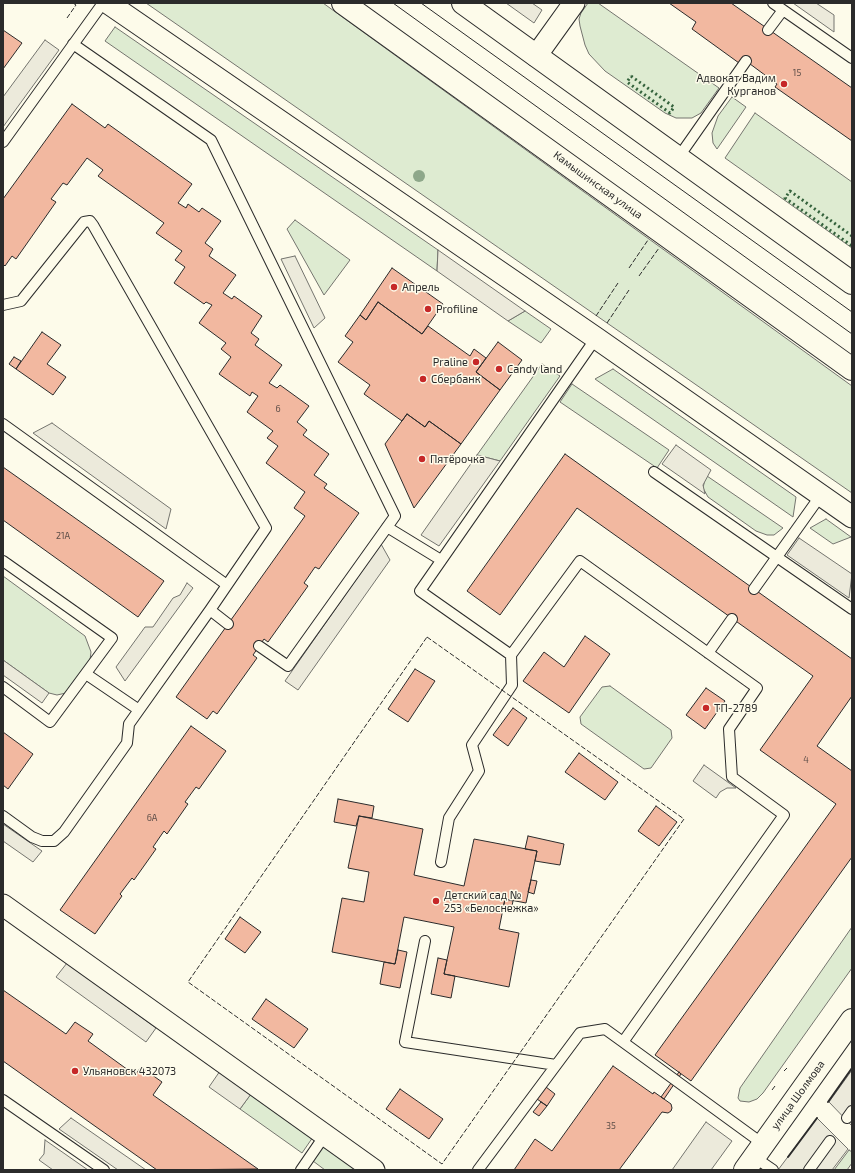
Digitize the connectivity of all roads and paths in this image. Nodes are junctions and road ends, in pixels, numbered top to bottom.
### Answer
1 (103, 3) edge
2 (108, 3) edge
3 (344, 3) edge
4 (462, 3) edge
5 (574, 3) edge
6 (773, 3) edge
7 (783, 10) junction
8 (768, 30) dead end
9 (74, 44) junction
10 (536, 56) junction
11 (852, 58) edge
12 (746, 61) dead end
13 (3, 142) edge
14 (678, 158) junction
15 (852, 283) edge
16 (3, 305) edge
17 (596, 338) junction
18 (852, 368) edge
19 (3, 424) edge
20 (654, 472) dead end
21 (821, 495) junction
22 (852, 517) edge
23 (387, 527) junction
24 (777, 557) junction
25 (441, 560) junction
26 (3, 561) edge
27 (227, 585) junction
28 (754, 589) dead end
29 (852, 609) edge
30 (210, 610) junction
31 (732, 619) dead end
32 (228, 624) dead end
33 (259, 646) dead end
34 (708, 653) junction
35 (511, 655) junction
36 (86, 674) junction
37 (3, 687) edge
38 (139, 710) junction
39 (3, 816) edge
40 (441, 862) dead end
41 (3, 905) edge
42 (425, 940) dead end
43 (852, 1020) edge
44 (623, 1042) junction
45 (556, 1065) junction
46 (3, 1100) edge
47 (325, 1135) junction
48 (830, 1141) dead end
49 (754, 1157) edge
50 (104, 1170) edge
51 (301, 1170) edge
52 (374, 1170) edge
53 (478, 1170) edge
54 (773, 1170) edge
55 (809, 1170) edge

1 - 9 lane
2 - 17 street
3 - 18 main road, Камышинская улица
4 - 10 main road
5 - 10 street
6 - 7 lane
7 - 8 lane
7 - 11 lane
9 - 13 lane
9 - 23 lane
10 - 14 main road
12 - 14 lane
14 - 15 main road
16 - 27 lane
17 - 21 street
17 - 25 lane
19 - 27 lane
20 - 24 lane
21 - 22 street
21 - 24 lane
23 - 25 lane
23 - 33 lane
24 - 28 lane
24 - 29 lane
25 - 35 lane
26 - 36 lane
27 - 30 lane
30 - 32 lane
30 - 38 lane
31 - 34 lane
34 - 35 lane
34 - 44 lane
35 - 40 lane
36 - 37 lane
36 - 38 lane
38 - 39 lane
41 - 47 street
42 - 45 lane
43 - 49 main road, улица Шолмова
44 - 45 lane
44 - 49 lane
45 - 53 lane
46 - 50 lane
47 - 51 lane
47 - 52 street
48 - 55 lane
49 - 54 lane

